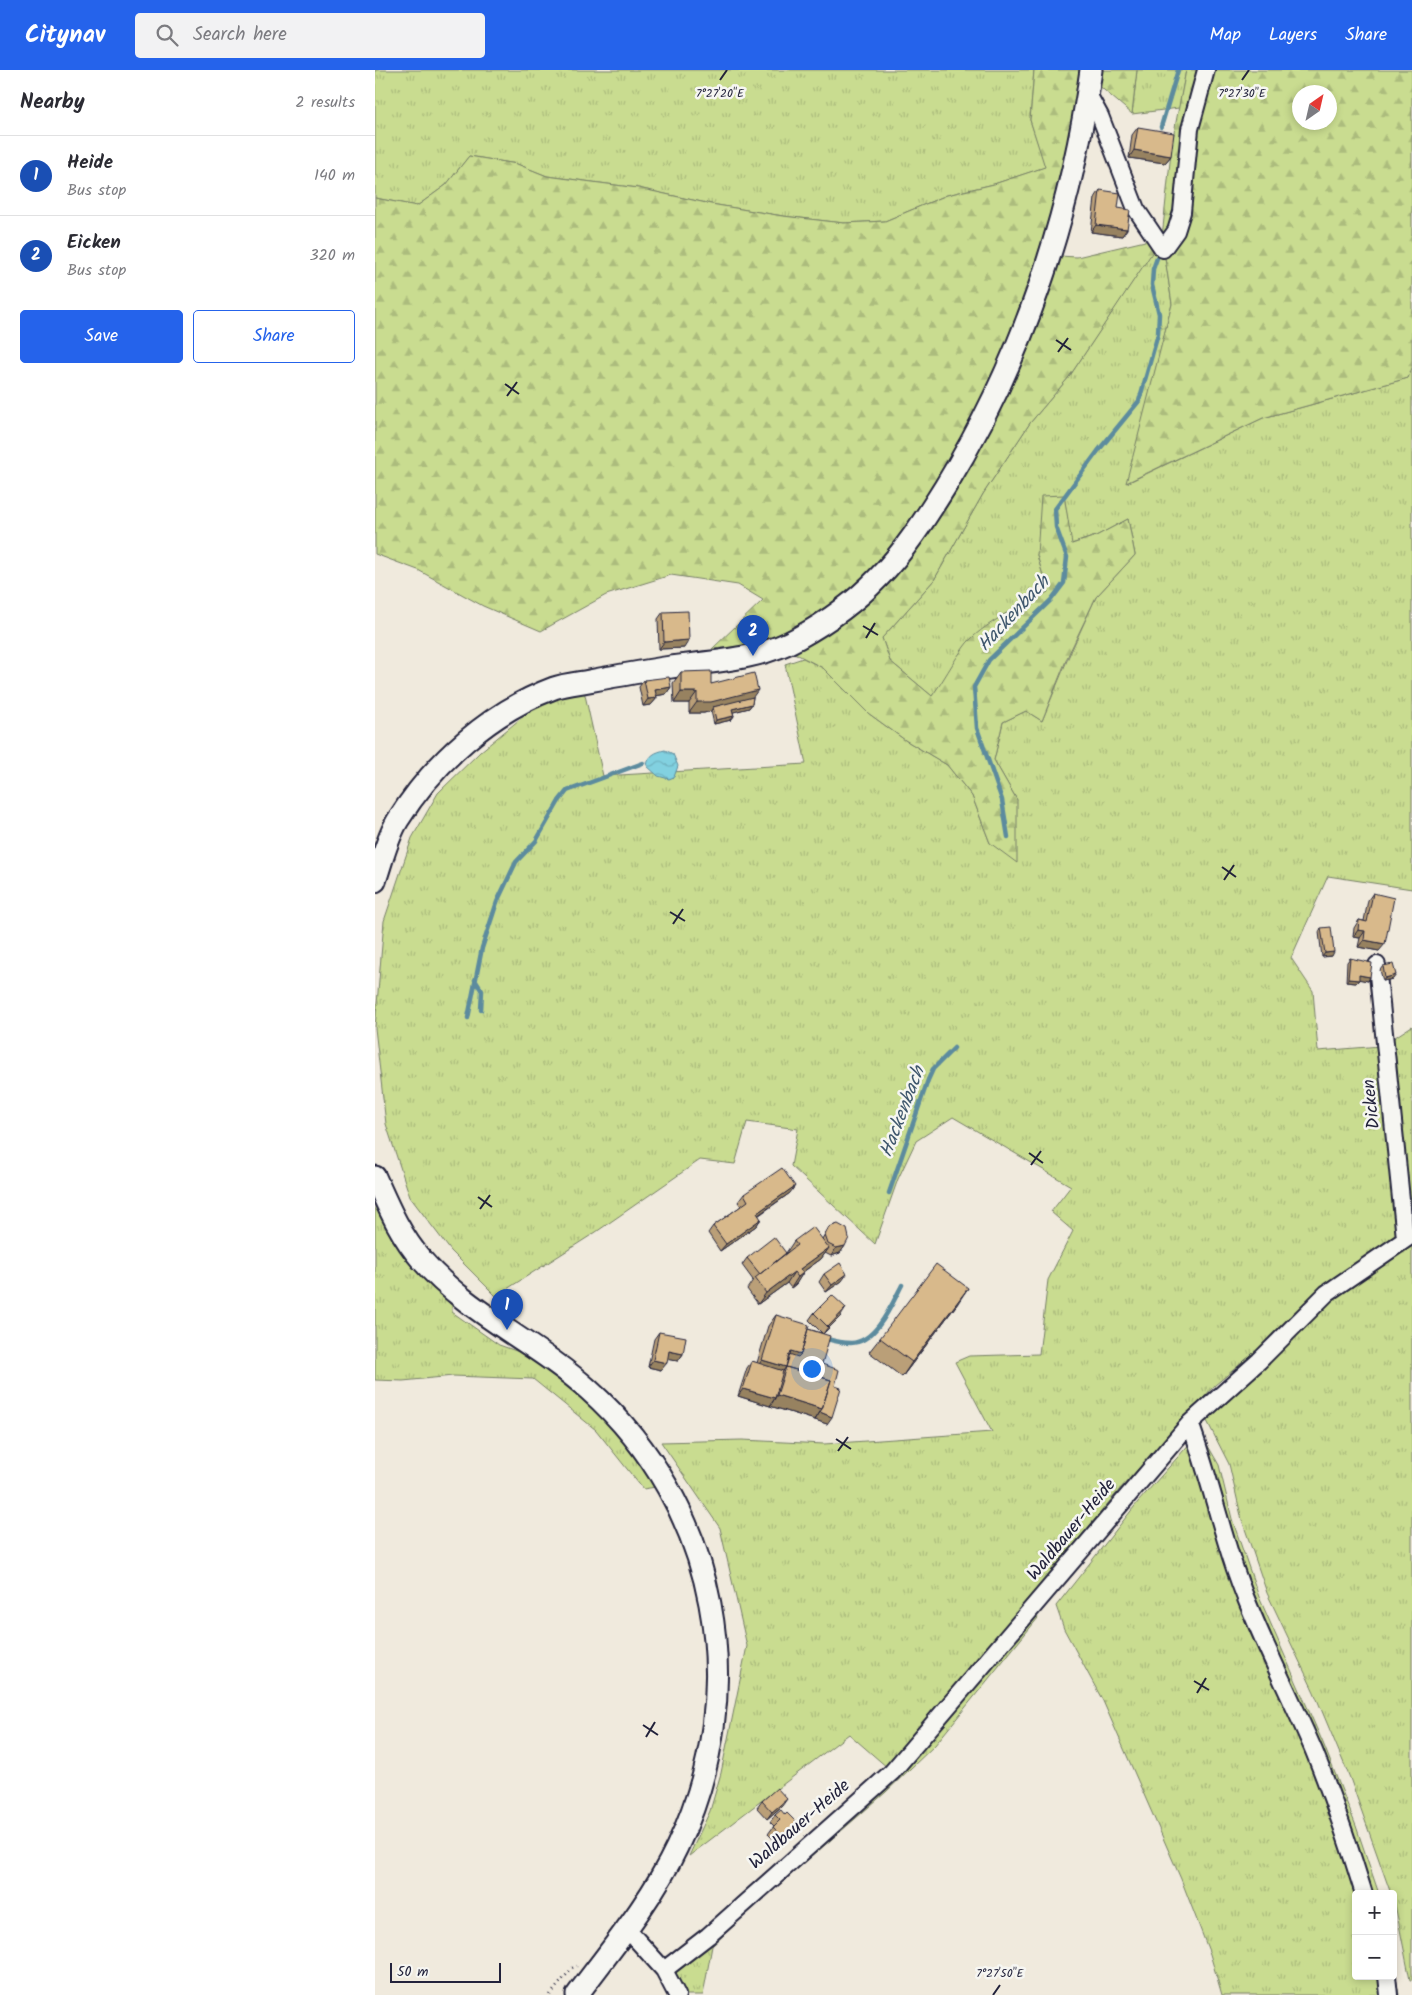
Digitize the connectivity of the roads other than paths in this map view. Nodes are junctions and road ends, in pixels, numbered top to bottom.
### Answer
1 (1091, 70) edge
2 (1206, 70) edge
3 (1088, 94) junction
4 (375, 881) edge
5 (1377, 965) dead end
6 (375, 1178) edge
7 (1409, 1237) edge
8 (1190, 1423) junction
9 (1363, 1890) edge
10 (626, 1928) junction
11 (664, 1970) junction
12 (1387, 1980) edge
13 (577, 1995) edge
14 (677, 1995) edge
15 (1389, 1995) edge

1 - 3 main road
2 - 3 street
3 - 4 main road
5 - 7 street, Dicken
6 - 10 main road
7 - 8 street, Waldbauer-Heide
8 - 9 street
8 - 11 street, Waldbauer-Heide
10 - 11 street
10 - 13 main road
11 - 14 street
12 - 15 street

